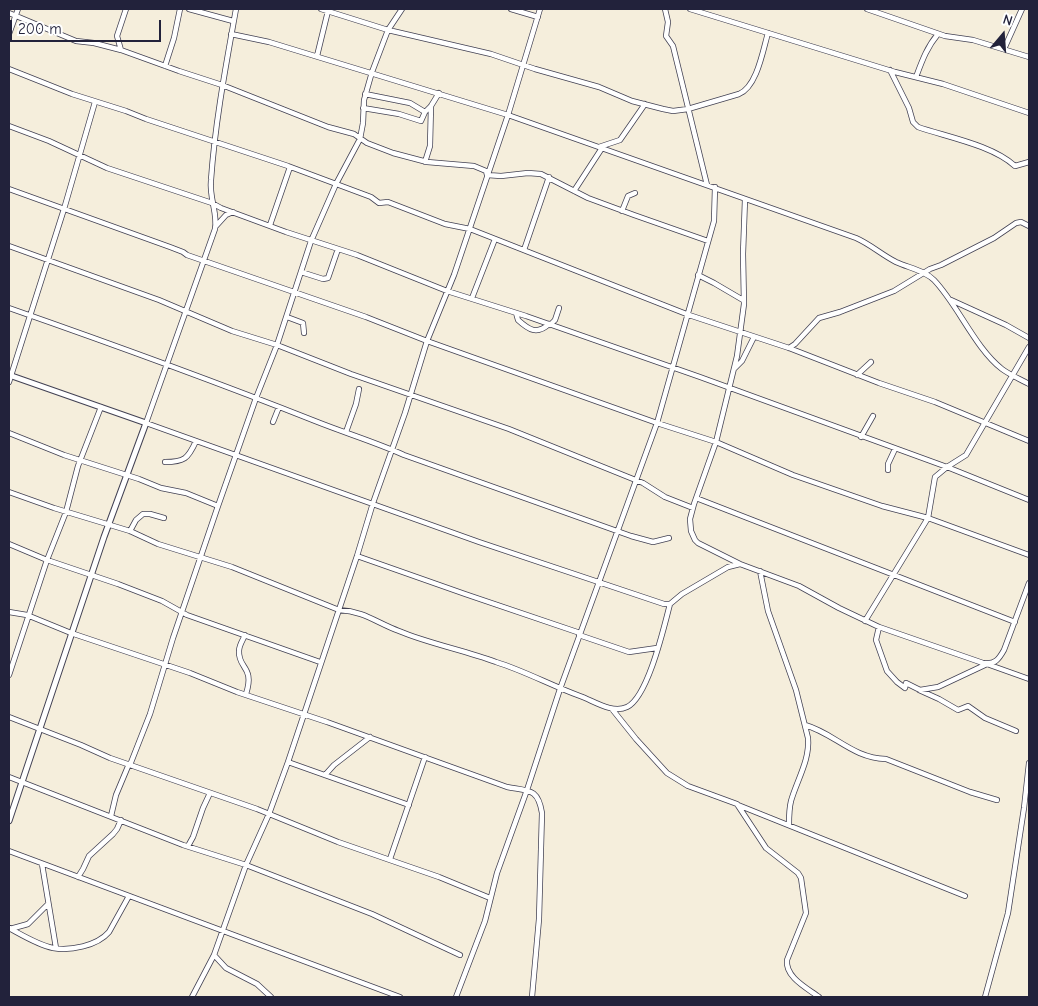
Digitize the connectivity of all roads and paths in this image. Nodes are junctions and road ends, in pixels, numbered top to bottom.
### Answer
1 (18, 9) edge
2 (126, 9) edge
3 (180, 9) edge
4 (190, 9) edge
5 (236, 9) edge
6 (321, 9) edge
7 (402, 9) edge
8 (510, 9) edge
9 (540, 9) edge
10 (665, 9) edge
11 (690, 9) edge
12 (867, 9) edge
13 (1022, 9) edge
14 (328, 11) junction
15 (9, 13) edge
16 (15, 15) junction
17 (538, 17) junction
18 (233, 21) junction
19 (388, 30) junction
20 (768, 33) junction
21 (9, 34) edge
22 (231, 34) junction
23 (938, 34) junction
24 (1004, 49) junction
25 (121, 50) junction
26 (317, 56) junction
27 (1029, 58) edge
28 (524, 65) junction
29 (165, 66) junction
30 (9, 68) edge
31 (890, 70) junction
32 (372, 72) junction
33 (916, 77) junction
34 (222, 85) junction
35 (438, 93) junction
36 (365, 94) junction
37 (95, 102) junction
38 (645, 104) junction
39 (431, 106) junction
40 (364, 108) junction
41 (688, 109) junction
42 (424, 112) junction
43 (1029, 113) edge
44 (508, 115) junction
45 (9, 126) edge
46 (360, 139) junction
47 (216, 141) junction
48 (600, 147) junction
49 (81, 156) junction
50 (425, 162) junction
51 (1029, 162) edge
52 (290, 167) junction
53 (487, 175) junction
54 (550, 178) junction
55 (336, 184) junction
56 (707, 184) junction
57 (715, 187) junction
58 (9, 189) edge
59 (574, 191) junction
60 (635, 193) dead end
61 (745, 198) junction
62 (212, 203) junction
63 (64, 209) junction
64 (622, 211) junction
65 (233, 212) junction
66 (1029, 220) edge
67 (1024, 223) junction
68 (270, 225) junction
69 (216, 226) junction
70 (1029, 226) edge
71 (470, 229) junction
72 (495, 239) junction
73 (311, 241) junction
74 (708, 241) junction
75 (9, 246) edge
76 (338, 249) junction
77 (524, 250) junction
78 (47, 259) junction
79 (204, 261) junction
80 (301, 272) junction
81 (924, 272) junction
82 (698, 276) junction
83 (447, 291) junction
84 (295, 292) junction
85 (472, 298) junction
86 (949, 299) junction
87 (743, 300) junction
88 (9, 308) edge
89 (560, 308) dead end
90 (187, 311) junction
91 (516, 313) junction
92 (689, 314) junction
93 (31, 315) junction
94 (286, 317) junction
95 (550, 325) junction
96 (740, 332) junction
97 (304, 333) dead end
98 (754, 337) junction
99 (1029, 338) edge
100 (427, 341) junction
101 (277, 345) junction
102 (1029, 347) edge
103 (789, 348) junction
104 (871, 362) dead end
105 (167, 364) junction
106 (673, 368) junction
107 (732, 371) junction
108 (10, 375) edge
109 (857, 375) junction
110 (1013, 376) junction
111 (9, 382) edge
112 (1029, 384) edge
113 (729, 387) junction
114 (359, 388) dead end
115 (410, 395) junction
116 (256, 398) junction
117 (101, 407) junction
118 (279, 407) junction
119 (873, 416) dead end
120 (273, 422) dead end
121 (146, 423) junction
122 (657, 423) junction
123 (986, 423) junction
124 (346, 432) junction
125 (9, 433) edge
126 (861, 437) junction
127 (196, 441) junction
128 (1029, 441) edge
129 (716, 442) junction
130 (391, 448) junction
131 (895, 449) junction
132 (236, 456) junction
133 (81, 461) junction
134 (165, 462) dead end
135 (947, 467) junction
136 (888, 470) dead end
137 (126, 474) junction
138 (635, 480) junction
139 (9, 492) edge
140 (696, 498) junction
141 (1029, 500) edge
142 (372, 503) junction
143 (218, 506) junction
144 (692, 508) junction
145 (66, 512) junction
146 (164, 518) dead end
147 (928, 518) junction
148 (109, 524) junction
149 (130, 531) junction
150 (617, 531) junction
151 (669, 538) dead end
152 (9, 544) edge
153 (1029, 555) edge
154 (357, 556) junction
155 (201, 557) junction
156 (47, 560) junction
157 (740, 564) junction
158 (760, 571) junction
159 (92, 574) junction
160 (892, 575) junction
161 (600, 582) junction
162 (1029, 583) edge
163 (670, 604) junction
164 (338, 610) junction
165 (9, 612) edge
166 (182, 612) junction
167 (27, 615) junction
168 (865, 620) junction
169 (1015, 622) junction
170 (879, 627) junction
171 (71, 633) junction
172 (580, 634) junction
173 (245, 635) junction
174 (657, 648) junction
175 (320, 662) junction
176 (987, 664) junction
177 (165, 665) junction
178 (9, 675) edge
179 (1029, 679) edge
180 (906, 683) junction
181 (560, 689) junction
182 (246, 694) junction
183 (612, 709) junction
184 (303, 713) junction
185 (9, 717) edge
186 (805, 725) junction
187 (40, 729) junction
188 (1016, 731) dead end
189 (370, 738) junction
190 (425, 757) junction
191 (288, 762) junction
192 (1029, 763) edge
193 (130, 764) junction
194 (325, 775) junction
195 (9, 777) edge
196 (22, 781) junction
197 (527, 790) junction
198 (210, 793) junction
199 (997, 800) dead end
200 (737, 804) junction
201 (409, 805) junction
202 (269, 814) junction
203 (111, 816) junction
204 (121, 820) junction
205 (9, 821) edge
206 (789, 825) junction
207 (188, 846) junction
208 (9, 851) edge
209 (390, 859) junction
210 (42, 864) junction
211 (246, 865) junction
212 (78, 877) junction
213 (129, 896) junction
214 (965, 896) dead end
215 (490, 898) junction
216 (48, 904) junction
217 (10, 929) edge
218 (223, 931) junction
219 (56, 948) junction
220 (214, 955) junction
221 (460, 955) dead end
222 (192, 997) edge
223 (270, 997) edge
224 (400, 997) edge
225 (456, 997) edge
226 (532, 997) edge
227 (819, 997) edge
228 (985, 997) edge

1 - 16 street
2 - 25 street
3 - 29 street
4 - 18 street
5 - 18 street
6 - 14 street
7 - 19 street
8 - 17 street
9 - 17 street
10 - 41 street
11 - 20 street
12 - 23 street
13 - 24 street
14 - 19 street
14 - 26 street
15 - 16 street
16 - 21 street
16 - 25 street
17 - 28 street
18 - 22 street
19 - 28 street
19 - 32 street
20 - 31 street
20 - 41 street
22 - 26 street
22 - 34 street
23 - 24 street
23 - 33 street
24 - 27 street
25 - 29 street
26 - 32 street
28 - 38 street
28 - 44 street
29 - 34 street
30 - 37 street
31 - 33 street
31 - 51 street
32 - 35 street
32 - 36 street
33 - 43 street
34 - 46 street
34 - 47 street
35 - 39 street
35 - 44 street
36 - 40 street
36 - 42 street
37 - 47 street
37 - 49 street
38 - 41 street
38 - 48 street
39 - 42 street
39 - 50 street
40 - 42 street
40 - 46 street
41 - 56 street
44 - 48 street
44 - 53 street
45 - 49 street
46 - 50 street
46 - 55 street
47 - 52 street
47 - 62 street
48 - 56 street
48 - 59 street
49 - 62 street
49 - 63 street
50 - 53 street
52 - 55 street
52 - 68 street
53 - 54 street
53 - 71 street
54 - 59 street
54 - 77 street
55 - 71 street
55 - 73 street
56 - 57 street
57 - 61 street
57 - 74 street
58 - 63 street
59 - 64 street
60 - 64 street
61 - 81 street
61 - 87 street
62 - 65 street
62 - 69 street
63 - 78 street
63 - 79 street
64 - 74 street
65 - 68 street
65 - 69 street
66 - 67 street
67 - 70 street
67 - 81 street
68 - 73 street
69 - 79 street
71 - 72 street
71 - 83 street
72 - 77 street
72 - 85 street
73 - 76 street
73 - 80 street
74 - 82 street
75 - 78 street
76 - 80 street
76 - 83 street
77 - 92 street
78 - 90 street
78 - 93 street
79 - 84 street
79 - 90 street
80 - 84 street
81 - 86 street
81 - 103 street
82 - 87 street
82 - 92 street
83 - 85 street
83 - 100 street
84 - 94 street
84 - 100 street
85 - 91 street
86 - 99 street
86 - 110 street
87 - 96 street
88 - 93 street
89 - 95 street
90 - 101 street
90 - 105 street
91 - 95 street
91 - 95 street
92 - 96 street
92 - 106 street
93 - 105 street
93 - 108 street
94 - 97 street
94 - 101 street
95 - 106 street
96 - 98 street
96 - 107 street
98 - 103 street
98 - 107 street
100 - 115 street
100 - 122 street
101 - 115 street
101 - 116 street
102 - 110 street
103 - 109 street
104 - 109 street
105 - 116 street
105 - 121 street
106 - 113 street
106 - 122 street
107 - 113 street
108 - 111 street
108 - 117 street
109 - 123 street
110 - 112 street
110 - 123 street
113 - 126 street
113 - 129 street
114 - 124 street
115 - 130 street
115 - 138 street
116 - 118 street
116 - 132 street
117 - 121 street
117 - 133 street
118 - 120 street
118 - 124 street
119 - 126 street
121 - 127 street
121 - 137 street
122 - 129 street
122 - 138 street
123 - 128 street
123 - 135 street
124 - 130 street
125 - 133 street
126 - 131 street
127 - 132 street
127 - 134 street
129 - 140 street
129 - 147 street
130 - 142 street
130 - 150 street
131 - 135 street
131 - 136 street
132 - 142 street
132 - 143 street
133 - 137 street
133 - 145 street
135 - 141 street
135 - 147 street
137 - 143 street
137 - 148 street
138 - 144 street
138 - 150 street
139 - 145 street
140 - 144 street
140 - 160 street
142 - 154 street
142 - 161 street
143 - 155 street
144 - 157 street
145 - 148 street
145 - 156 street
146 - 149 street
147 - 153 street
147 - 160 street
148 - 149 street
148 - 159 street
149 - 155 street
150 - 151 street
150 - 161 street
152 - 156 street
154 - 164 street
154 - 172 street
155 - 164 street
155 - 166 street
156 - 159 street
156 - 167 street
157 - 158 street
157 - 163 street
158 - 168 street
158 - 186 street
159 - 166 street
159 - 171 street
160 - 168 street
160 - 169 street
161 - 163 street
161 - 172 street
162 - 169 street
163 - 174 street
164 - 175 street
164 - 181 street
165 - 167 street
166 - 173 street
166 - 177 street
167 - 171 street
167 - 178 street
168 - 170 street
169 - 176 street
170 - 176 street
170 - 180 street
171 - 177 street
171 - 187 street
172 - 174 street
172 - 181 street
173 - 175 street
173 - 182 street
174 - 183 street
175 - 184 street
176 - 179 street
176 - 180 street
177 - 182 street
177 - 193 street
180 - 188 street
181 - 183 street
181 - 197 street
182 - 184 street
183 - 200 street
184 - 189 street
184 - 191 street
185 - 187 street
186 - 199 street
186 - 206 street
187 - 193 street
187 - 196 street
189 - 190 street
189 - 194 street
190 - 197 street
190 - 201 street
191 - 194 street
191 - 202 street
192 - 228 street
193 - 198 street
193 - 203 street
194 - 201 street
195 - 196 street
196 - 203 street
196 - 205 street
197 - 215 street
197 - 226 street
198 - 202 street
198 - 207 street
200 - 206 street
200 - 227 street
201 - 209 street
202 - 209 street
202 - 211 street
203 - 204 street
204 - 207 street
204 - 212 street
206 - 214 street
207 - 211 street
208 - 210 street
209 - 215 street
210 - 212 street
210 - 216 street
211 - 218 street
211 - 221 street
212 - 213 street
213 - 218 street
213 - 219 street
215 - 225 street
216 - 217 street
216 - 219 street
217 - 219 street
218 - 220 street
218 - 224 street
220 - 222 street
220 - 223 street

